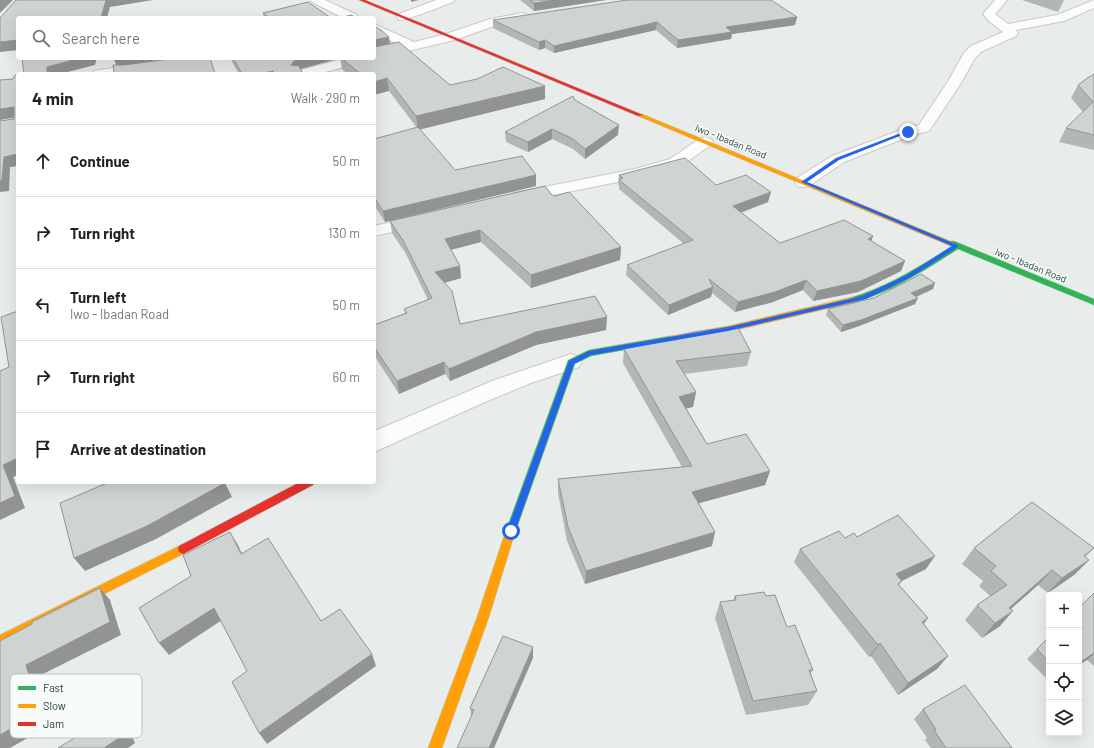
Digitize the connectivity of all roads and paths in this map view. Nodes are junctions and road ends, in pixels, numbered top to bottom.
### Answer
1 (316, 0) edge
2 (360, 0) edge
3 (449, 0) edge
4 (1001, 0) edge
5 (1094, 4) edge
6 (536, 15) edge
7 (349, 16) edge
8 (403, 17) junction
9 (1007, 28) junction
10 (376, 29) edge
11 (450, 37) junction
12 (411, 45) junction
13 (376, 54) edge
14 (354, 60) edge
15 (153, 67) edge
16 (114, 72) edge
17 (309, 72) edge
18 (705, 142) junction
19 (803, 182) junction
20 (506, 200) edge
21 (438, 217) edge
22 (376, 231) edge
23 (956, 246) junction
24 (1094, 302) edge
25 (571, 362) junction
26 (376, 441) edge
27 (305, 484) edge
28 (0, 641) edge
29 (435, 748) edge

1 - 7 street
2 - 8 main road, Iwo - Ibadan Road
3 - 8 street
4 - 9 street
5 - 9 street
6 - 11 street
8 - 11 main road, Iwo - Ibadan Road
9 - 19 street
10 - 12 street
11 - 12 street
11 - 18 main road, Iwo - Ibadan Road
12 - 13 street
14 - 17 street
15 - 16 street
18 - 19 main road, Iwo - Ibadan Road
18 - 20 street
19 - 23 main road, Iwo - Ibadan Road
21 - 22 street
23 - 24 main road, Iwo - Ibadan Road
23 - 25 main road
25 - 26 street
25 - 29 main road
27 - 28 main road

